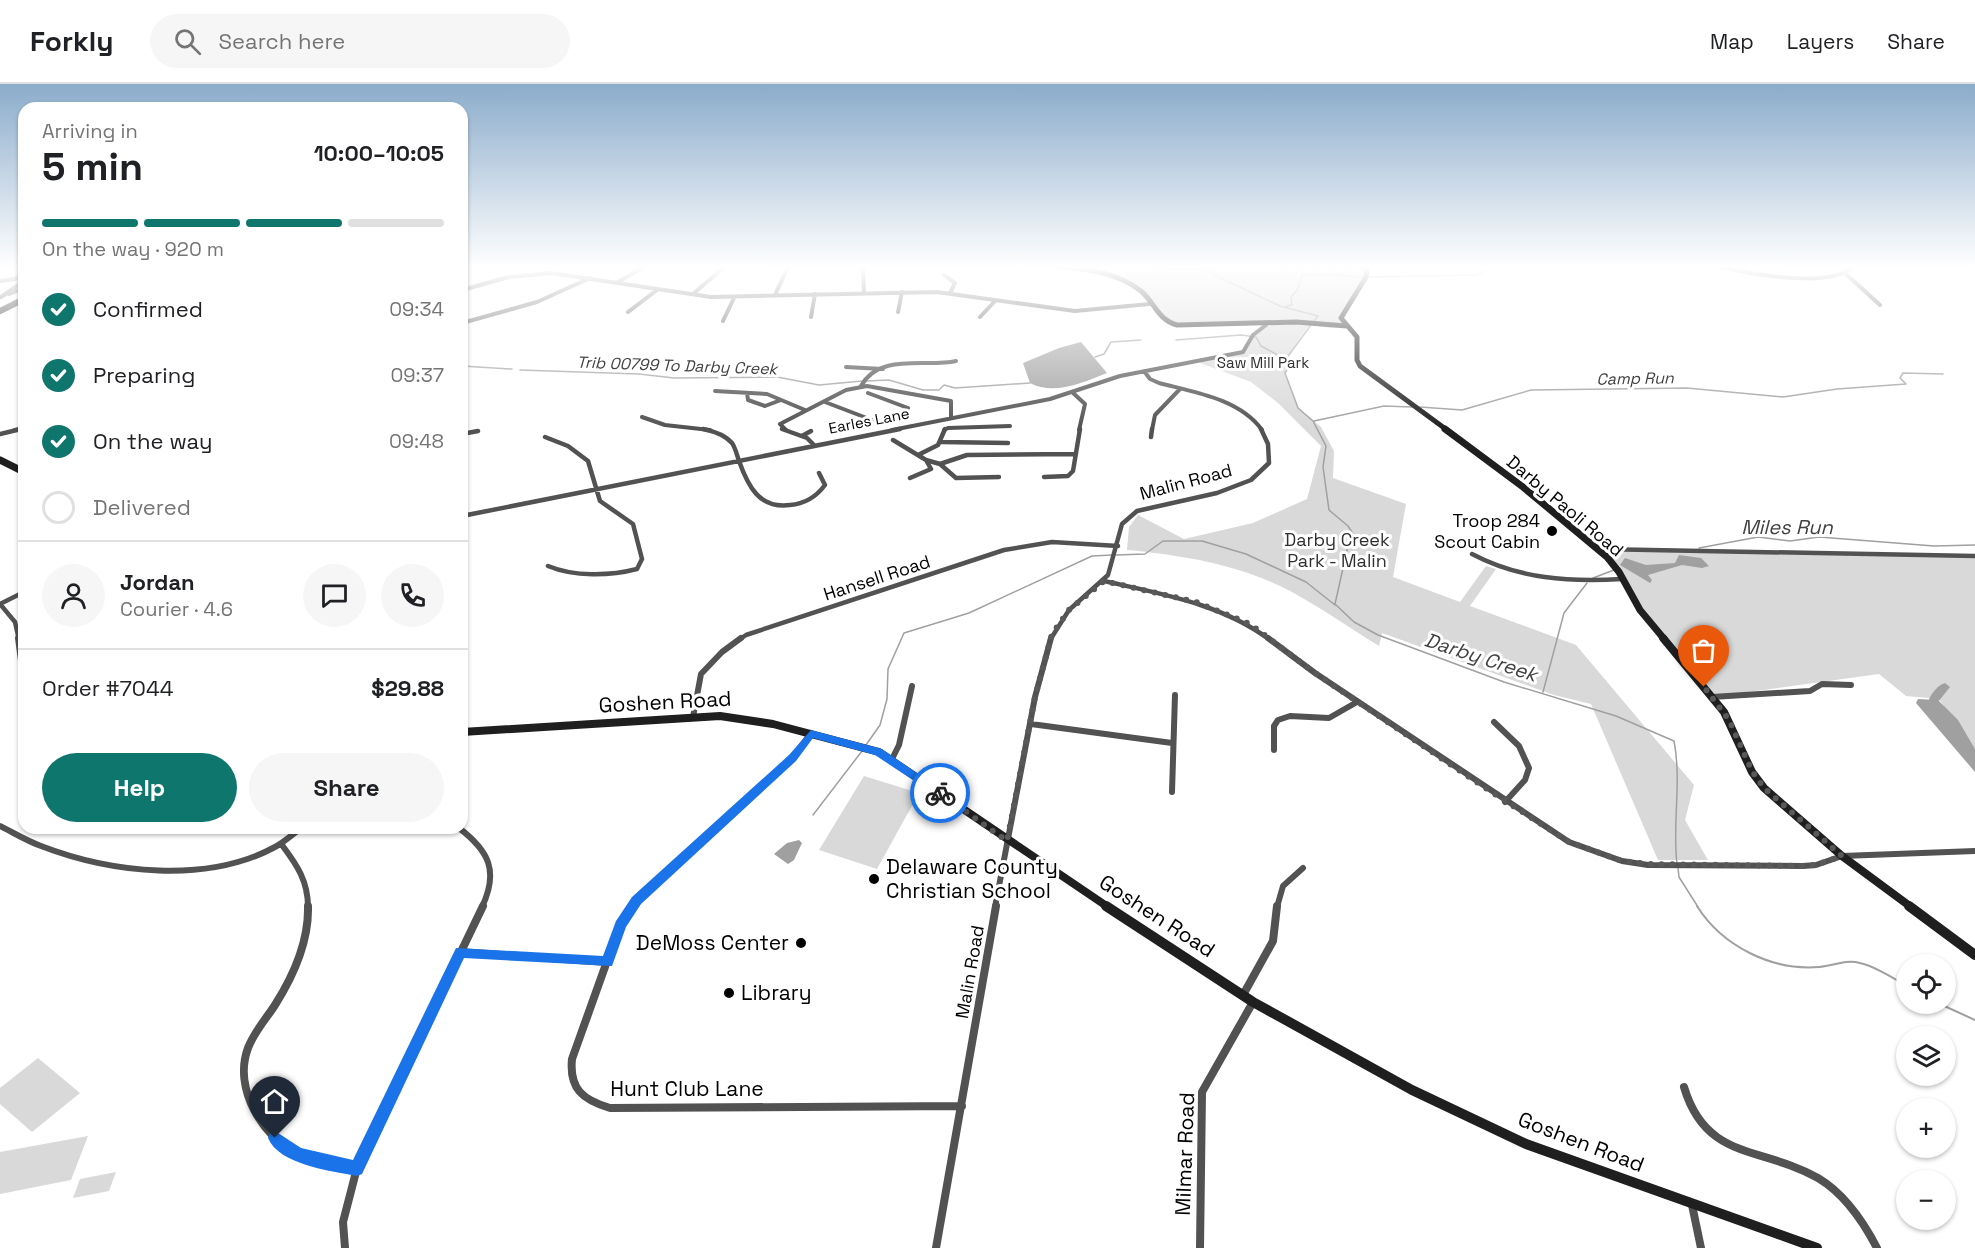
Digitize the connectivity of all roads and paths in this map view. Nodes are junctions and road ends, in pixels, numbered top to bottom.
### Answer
1 (1165, 320) edge
2 (1345, 320) edge
3 (1266, 324) junction
4 (1347, 326) junction
5 (956, 361) dead end
6 (846, 368) dead end
7 (883, 369) junction
8 (1144, 371) junction
9 (861, 386) junction
10 (1180, 389) junction
11 (715, 391) dead end
12 (1072, 392) junction
13 (747, 393) junction
14 (868, 393) dead end
15 (901, 393) junction
16 (781, 400) junction
17 (888, 400) junction
18 (825, 402) junction
19 (908, 408) dead end
20 (805, 410) junction
21 (975, 414) junction
22 (642, 417) dead end
23 (951, 418) junction
24 (872, 420) dead end
25 (1010, 426) dead end
26 (976, 427) junction
27 (18, 430) edge
28 (478, 431) dead end
29 (811, 431) dead end
30 (468, 433) edge
31 (0, 434) edge
32 (802, 436) junction
33 (545, 437) dead end
34 (1151, 437) dead end
35 (893, 440) dead end
36 (941, 442) junction
37 (1008, 443) dead end
38 (813, 444) junction
39 (1074, 454) junction
40 (918, 455) junction
41 (0, 460) edge
42 (738, 460) junction
43 (927, 460) junction
44 (940, 464) junction
45 (18, 469) edge
46 (819, 473) dead end
47 (999, 477) dead end
48 (1044, 477) dead end
49 (910, 478) dead end
50 (596, 489) junction
51 (468, 515) edge
52 (1118, 546) junction
53 (1598, 549) junction
54 (1472, 554) dead end
55 (1975, 556) edge
56 (548, 566) dead end
57 (1622, 579) junction
58 (1104, 581) junction
59 (18, 595) edge
60 (0, 604) edge
61 (18, 627) edge
62 (1851, 685) dead end
63 (912, 686) dead end
64 (1175, 695) dead end
65 (1712, 697) junction
66 (1357, 702) junction
67 (693, 717) junction
68 (1494, 722) dead end
69 (1031, 723) junction
70 (468, 732) edge
71 (811, 733) junction
72 (1172, 743) junction
73 (1274, 750) dead end
74 (892, 759) junction
75 (1172, 792) dead end
76 (1505, 802) junction
77 (0, 826) edge
78 (294, 834) edge
79 (466, 834) edge
80 (1007, 841) junction
81 (282, 845) junction
82 (1975, 851) edge
83 (1842, 856) junction
84 (1303, 868) dead end
85 (460, 952) junction
86 (1975, 955) edge
87 (607, 962) junction
88 (1243, 995) junction
89 (1253, 1002) junction
90 (1684, 1088) dead end
91 (962, 1106) junction
92 (357, 1168) junction
93 (1692, 1205) junction
94 (345, 1248) edge
95 (936, 1248) edge
96 (1200, 1248) edge
97 (1701, 1248) edge
98 (1817, 1248) edge
99 (1877, 1248) edge

1 - 3 street
2 - 4 street
3 - 4 street
3 - 8 street, Earles Lane
4 - 53 street, Darby Paoli Road
5 - 7 street
6 - 7 street
7 - 9 street
8 - 10 street, Malin Road
8 - 12 street, Earles Lane
9 - 15 street
9 - 18 street
10 - 34 street
10 - 52 street, Malin Road
11 - 13 street
12 - 21 street, Earles Lane
12 - 39 street
13 - 16 street
13 - 16 street
14 - 17 street
15 - 17 street
15 - 23 street
16 - 20 street
17 - 19 street
18 - 20 street
18 - 24 street
20 - 32 street
21 - 23 street, Earles Lane
21 - 26 street
22 - 42 street
23 - 38 street, Earles Lane
25 - 26 street
26 - 36 street
27 - 31 street
28 - 30 street
29 - 32 street
32 - 38 street
33 - 50 street
35 - 40 street
36 - 37 street
36 - 40 street
38 - 42 street, Earles Lane
39 - 44 street
39 - 48 street
40 - 43 street
41 - 45 street
42 - 46 street
42 - 50 street, Earles Lane
43 - 44 street
43 - 49 street
44 - 47 street
50 - 51 street, Earles Lane
50 - 56 street
52 - 58 street, Malin Road
52 - 67 street, Hansell Road
53 - 55 street
53 - 57 street, Darby Paoli Road
54 - 57 street
57 - 65 street, Darby Paoli Road
58 - 66 street
58 - 69 street, Malin Road
59 - 60 street
60 - 61 street
62 - 65 street
63 - 74 street
64 - 72 street
65 - 83 street, Darby Paoli Road
66 - 73 street
66 - 76 street
67 - 70 street, Goshen Road
67 - 71 street, Goshen Road
68 - 76 street
69 - 72 street
69 - 80 street, Malin Road
71 - 74 street, Goshen Road
71 - 87 street, Hunt Club Lane
72 - 75 street
74 - 80 street, Goshen Road
76 - 83 street
77 - 81 street
78 - 81 street
79 - 85 street
80 - 88 street, Goshen Road
80 - 91 street, Malin Road
81 - 92 street
82 - 83 street
83 - 86 street, Darby Paoli Road
84 - 88 street
85 - 87 street
85 - 92 street
87 - 91 street, Hunt Club Lane
88 - 89 street, Goshen Road
89 - 93 street, Goshen Road
89 - 96 street, Milmar Road
90 - 99 street
91 - 95 street, Malin Road
92 - 94 street
93 - 97 street
93 - 98 street, Goshen Road

